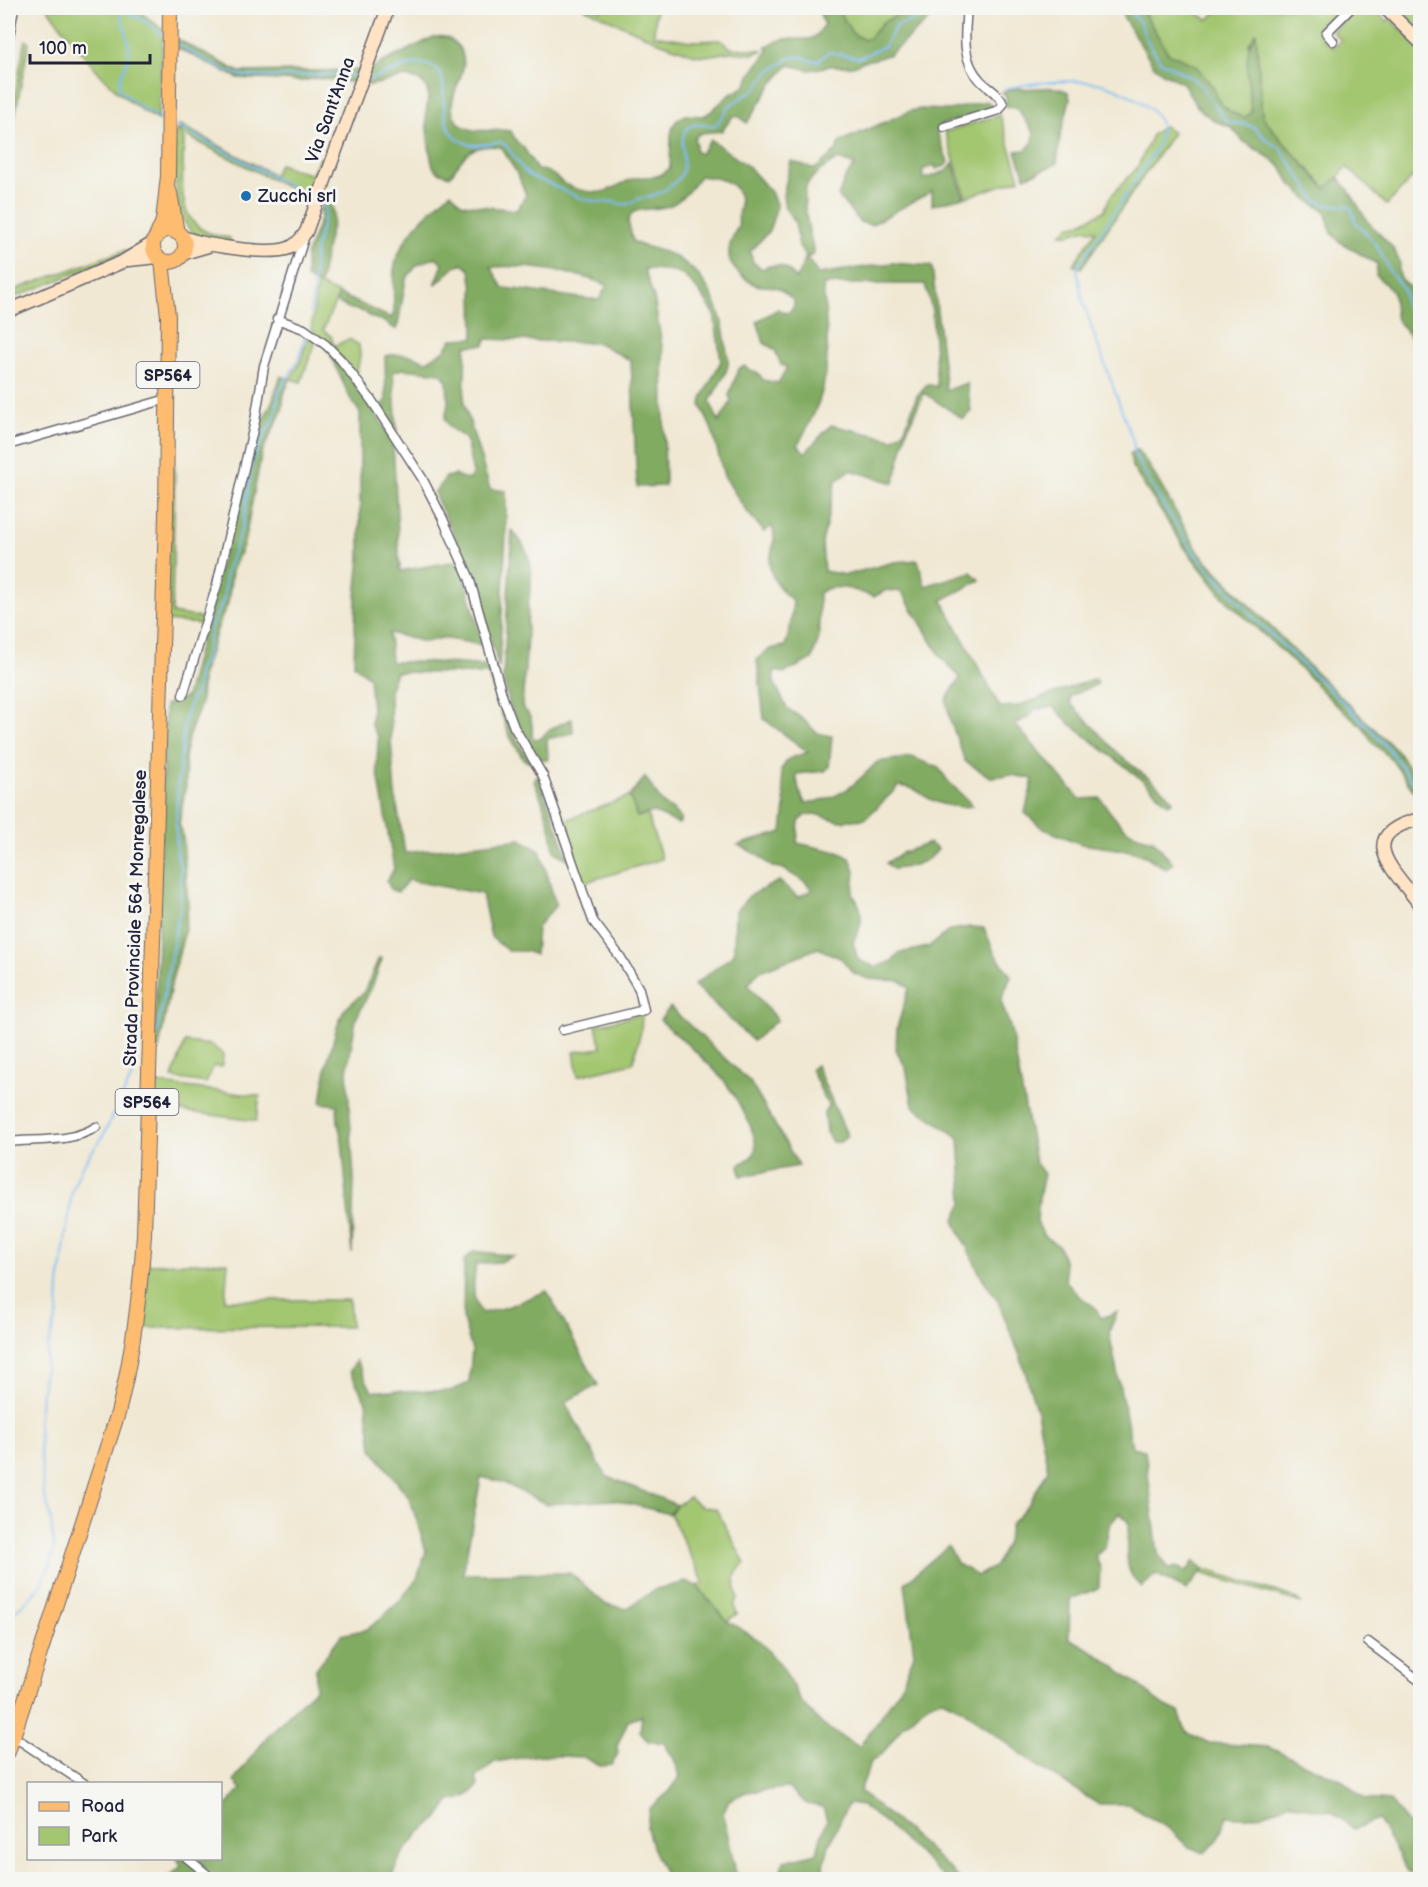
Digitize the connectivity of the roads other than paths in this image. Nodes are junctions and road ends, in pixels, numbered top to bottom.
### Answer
1 (14, 8) edge
2 (170, 8) edge
3 (388, 8) edge
4 (967, 8) edge
5 (1351, 8) edge
6 (1385, 8) edge
7 (1420, 39) edge
8 (1334, 41) dead end
9 (8, 42) edge
10 (944, 127) dead end
11 (168, 176) junction
12 (306, 232) junction
13 (179, 234) junction
14 (155, 239) junction
15 (212, 246) junction
16 (181, 256) junction
17 (159, 259) junction
18 (122, 262) junction
19 (8, 311) edge
20 (168, 316) junction
21 (278, 320) junction
22 (167, 399) junction
23 (8, 445) edge
24 (183, 695) dead end
25 (1420, 819) edge
26 (1420, 905) edge
27 (563, 1030) dead end
28 (96, 1127) dead end
29 (8, 1142) edge
30 (1368, 1642) dead end
31 (1420, 1681) edge
32 (12, 1732) edge
33 (8, 1752) edge
34 (83, 1782) edge
35 (189, 1860) edge
36 (214, 1880) edge

1 - 9 street
2 - 11 main road, Strada Provinciale 564 Monregalese / SP564
3 - 12 street, Via Sant'Anna
4 - 10 street
5 - 8 street
6 - 7 street
11 - 13 main road, Strada Provinciale 564 Monregalese / SP564
11 - 14 main road, Strada Provinciale 564 Monregalese / SP564
12 - 15 street
12 - 21 street
13 - 14 main road
13 - 15 street
13 - 16 main road, Strada Provinciale 564 Monregalese / SP564
14 - 17 main road, Strada Provinciale 564 Monregalese / SP564
14 - 18 street
15 - 16 street
16 - 17 main road
16 - 20 main road, Strada Provinciale 564 Monregalese / SP564
17 - 18 street
17 - 20 main road, Strada Provinciale 564 Monregalese / SP564
18 - 19 street
20 - 22 main road, Strada Provinciale 564 Monregalese / SP564
21 - 24 street
21 - 27 street
22 - 23 street
22 - 32 main road, Strada Provinciale 564 Monregalese / SP564
25 - 26 street
28 - 29 street
30 - 31 street
32 - 33 main road, Strada Provinciale 564 Monregalese / SP564
32 - 34 street
35 - 36 street

